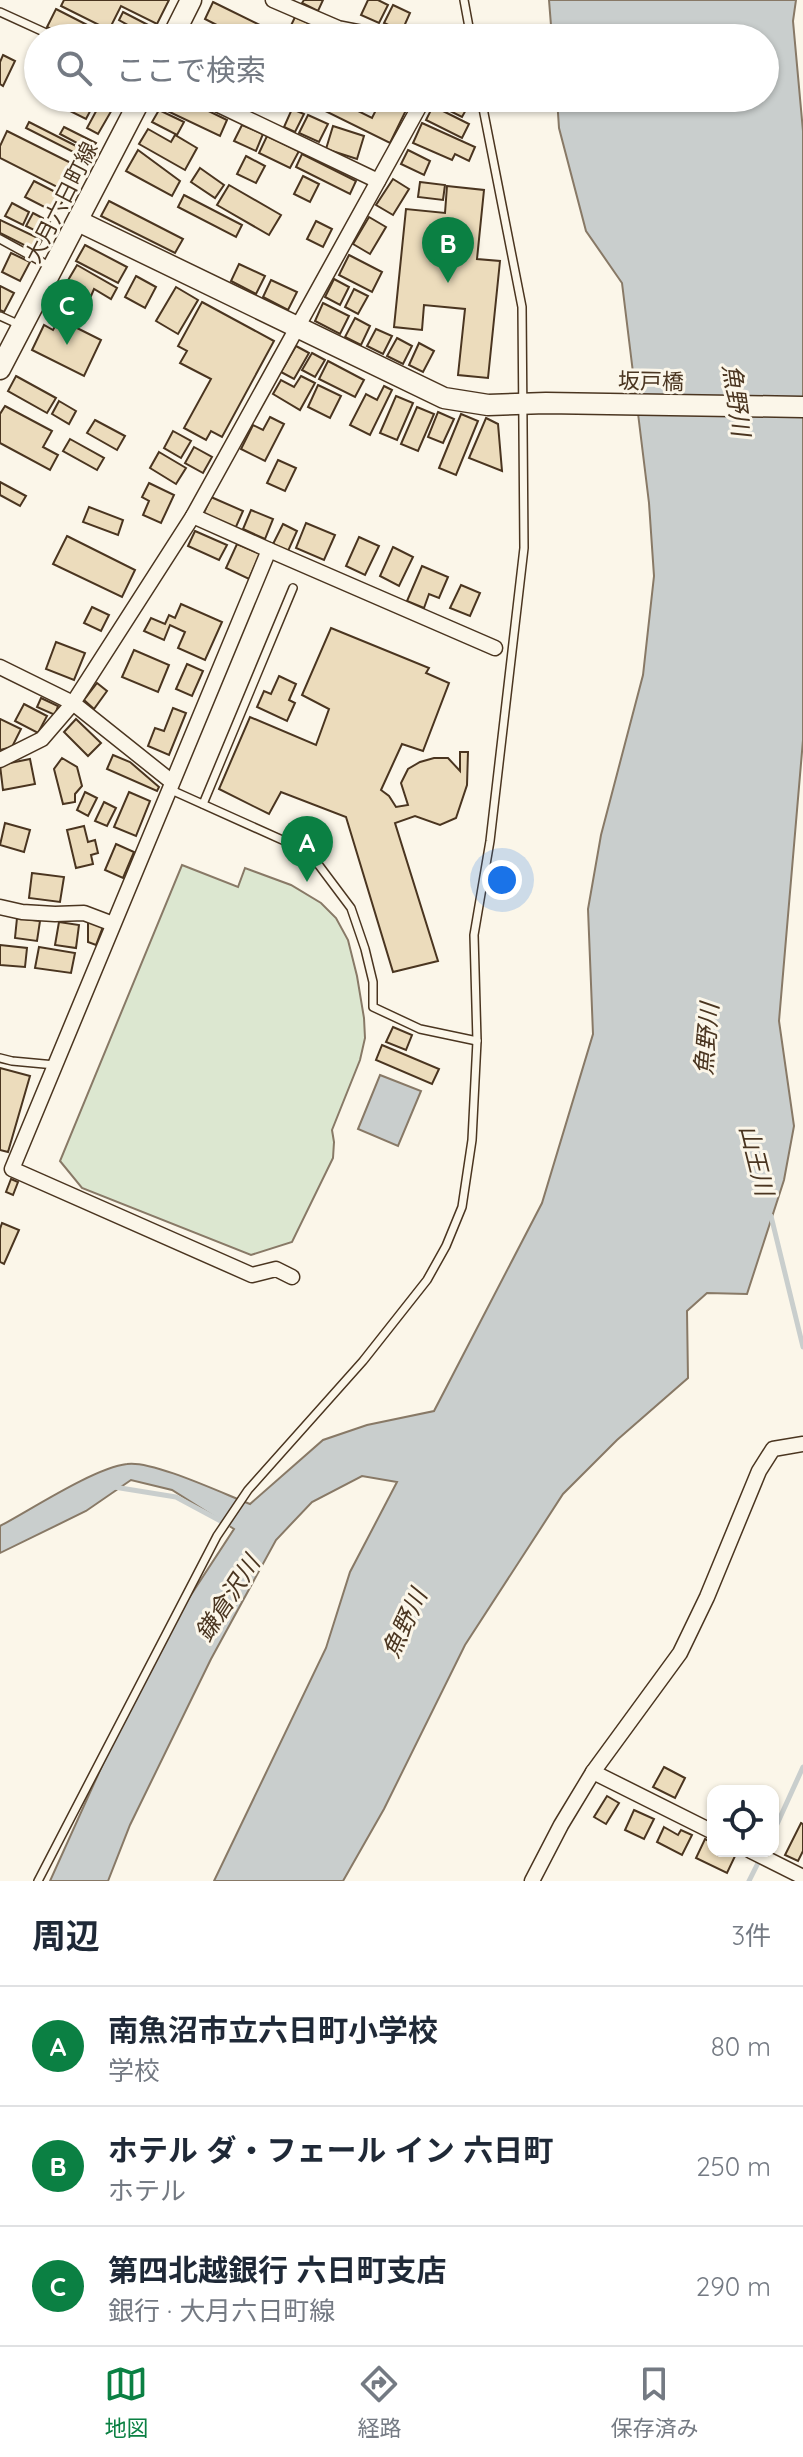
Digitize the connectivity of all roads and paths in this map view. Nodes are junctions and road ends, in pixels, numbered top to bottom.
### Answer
1 (191, 0) edge
2 (273, 0) edge
3 (464, 0) edge
4 (0, 12) edge
5 (26, 24) edge
6 (179, 24) edge
7 (329, 24) edge
8 (468, 24) edge
9 (134, 112) edge
10 (233, 112) edge
11 (416, 112) edge
12 (484, 112) edge
13 (378, 181) junction
14 (78, 221) junction
15 (0, 239) edge
16 (53, 268) junction
17 (0, 316) edge
18 (22, 327) junction
19 (296, 327) junction
20 (1, 366) edge
21 (522, 403) junction
22 (803, 407) edge
23 (193, 516) junction
24 (269, 550) junction
25 (293, 588) dead end
26 (495, 648) dead end
27 (0, 667) edge
28 (73, 703) junction
29 (0, 760) edge
30 (171, 786) junction
31 (203, 804) junction
32 (0, 907) edge
33 (113, 924) junction
34 (477, 1041) junction
35 (0, 1058) edge
36 (55, 1065) junction
37 (292, 1277) dead end
38 (803, 1444) edge
39 (593, 1772) junction
40 (707, 1829) edge
41 (763, 1857) edge
42 (803, 1877) edge
43 (38, 1881) edge
44 (532, 1881) edge

1 - 6 street
2 - 7 street
3 - 8 lane
4 - 5 lane
9 - 14 street, 大月六日町線
10 - 13 street
11 - 13 street
12 - 21 lane
13 - 19 street
14 - 16 street, 大月六日町線
14 - 19 street, 坂戸橋
15 - 16 lane
16 - 18 street, 大月六日町線
17 - 18 lane
18 - 20 street, 大月六日町線
19 - 21 street, 坂戸橋
19 - 23 street
21 - 22 street, 坂戸橋
21 - 34 lane
23 - 24 street
23 - 28 street
24 - 26 street
24 - 30 street
25 - 31 lane
27 - 28 street
28 - 29 street
28 - 30 street
30 - 31 lane
30 - 33 street
31 - 34 lane
32 - 33 street
33 - 36 street
34 - 43 lane
35 - 36 lane
36 - 37 street
38 - 39 street
39 - 40 street
39 - 44 street
41 - 42 street

